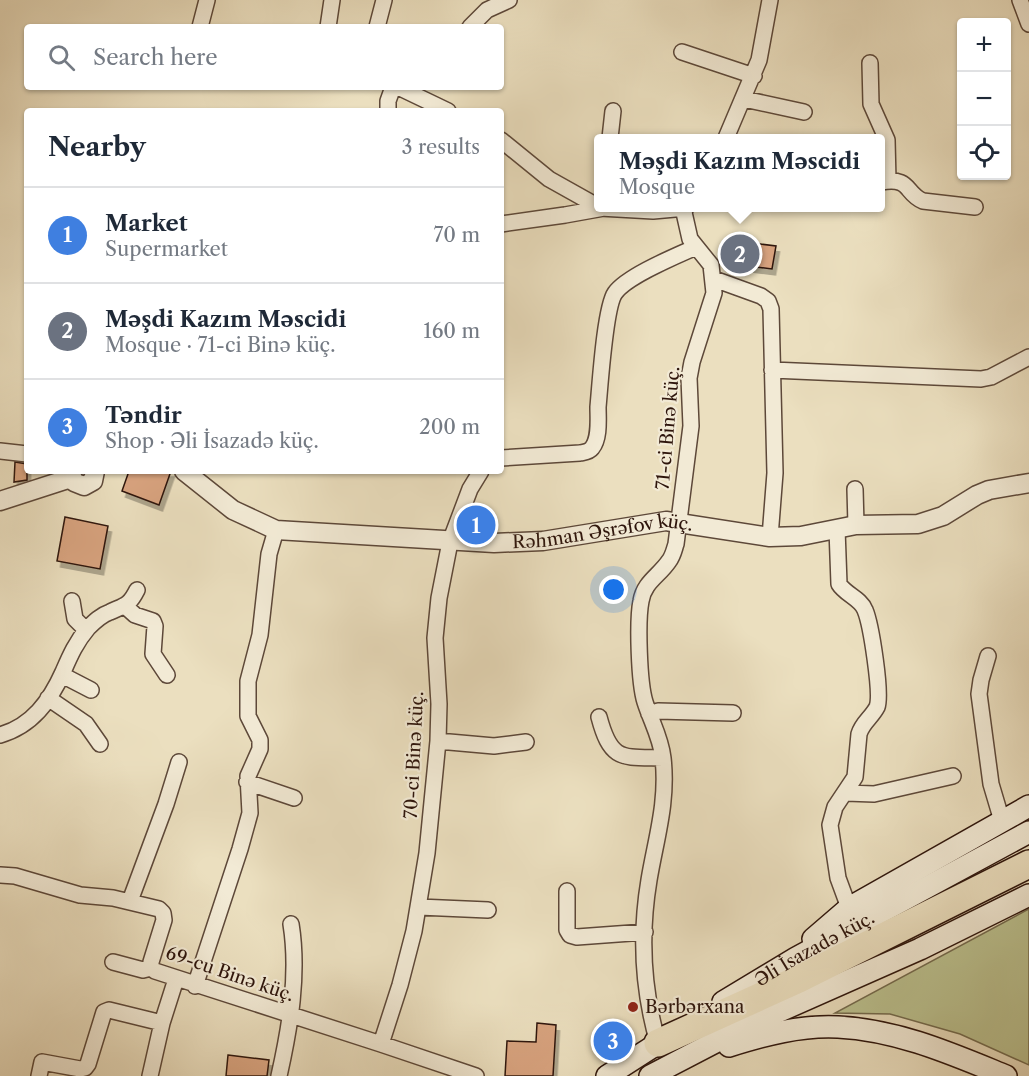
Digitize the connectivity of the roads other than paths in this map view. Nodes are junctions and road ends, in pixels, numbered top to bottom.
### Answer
1 (207, 0) edge
2 (332, 0) edge
3 (384, 0) edge
4 (509, 0) edge
5 (770, 0) edge
6 (1020, 0) edge
7 (201, 24) edge
8 (328, 24) edge
9 (377, 24) edge
10 (473, 24) edge
11 (1029, 24) edge
12 (682, 52) dead end
13 (870, 63) dead end
14 (754, 75) junction
15 (392, 90) edge
16 (419, 92) edge
17 (744, 99) junction
18 (388, 108) edge
19 (443, 108) edge
20 (613, 111) dead end
21 (804, 112) dead end
22 (610, 134) edge
23 (728, 134) edge
24 (884, 134) edge
25 (885, 136) edge
26 (504, 142) edge
27 (885, 168) edge
28 (885, 182) edge
29 (594, 204) edge
30 (975, 207) dead end
31 (594, 209) edge
32 (685, 212) edge
33 (504, 224) edge
34 (696, 247) junction
35 (714, 279) junction
36 (1029, 357) edge
37 (772, 370) junction
38 (0, 451) edge
39 (24, 454) edge
40 (504, 458) edge
41 (94, 474) edge
42 (188, 474) edge
43 (480, 474) edge
44 (71, 475) edge
45 (1029, 483) edge
46 (855, 489) dead end
47 (0, 501) edge
48 (679, 522) junction
49 (856, 525) junction
50 (837, 529) junction
51 (276, 530) junction
52 (771, 537) junction
53 (450, 542) junction
54 (138, 590) dead end
55 (72, 601) dead end
56 (125, 606) junction
57 (86, 630) junction
58 (988, 656) dead end
59 (62, 675) junction
60 (167, 675) dead end
61 (91, 690) dead end
62 (48, 698) junction
63 (733, 713) dead end
64 (649, 714) junction
65 (599, 717) dead end
66 (0, 735) edge
67 (438, 741) junction
68 (526, 742) dead end
69 (100, 744) dead end
70 (663, 758) junction
71 (178, 762) dead end
72 (953, 776) dead end
73 (247, 782) junction
74 (846, 793) junction
75 (294, 798) dead end
76 (1029, 806) edge
77 (1002, 820) junction
78 (1029, 832) edge
79 (1029, 864) edge
80 (0, 875) edge
81 (567, 891) dead end
82 (1029, 895) edge
83 (130, 901) junction
84 (419, 907) junction
85 (849, 908) junction
86 (488, 910) dead end
87 (291, 924) dead end
88 (645, 932) junction
89 (796, 958) junction
90 (113, 962) dead end
91 (151, 968) junction
92 (176, 979) junction
93 (195, 986) junction
94 (290, 1016) junction
95 (162, 1023) junction
96 (381, 1044) junction
97 (658, 1062) edge
98 (39, 1076) edge
99 (150, 1076) edge
100 (279, 1076) edge
101 (476, 1076) edge
102 (607, 1076) edge
103 (1006, 1076) edge

1 - 7 street
2 - 8 street
3 - 9 street
4 - 10 street
5 - 14 street
6 - 11 street
12 - 14 street
13 - 24 street
14 - 17 street
15 - 18 street
16 - 19 street
17 - 21 street
17 - 23 street
20 - 22 street
25 - 27 street
26 - 29 street
28 - 30 street
31 - 33 street
32 - 34 street
34 - 35 street
34 - 40 street
35 - 37 street
35 - 48 street, 71-ci Binə küç.
36 - 37 street
37 - 52 street
38 - 39 street
41 - 44 street
42 - 51 street, Rəhman Əşrəfov küç.
43 - 53 street, 70-ci Binə küç.
44 - 47 street
45 - 49 street, Rəhman Əşrəfov küç.
46 - 49 street
48 - 52 street, Rəhman Əşrəfov küç.
48 - 53 street, Rəhman Əşrəfov küç.
48 - 64 street, 71-ci Binə küç.
49 - 50 street, Rəhman Əşrəfov küç.
50 - 52 street, Rəhman Əşrəfov küç.
50 - 74 street
51 - 53 street, Rəhman Əşrəfov küç.
51 - 73 street
53 - 67 street, 70-ci Binə küç.
54 - 56 street
55 - 57 street
56 - 57 street
56 - 60 street
57 - 59 street
58 - 77 street
59 - 61 street
59 - 62 street
62 - 66 street
62 - 69 street
63 - 64 street
64 - 70 street, 71-ci Binə küç.
65 - 70 street
67 - 68 street
67 - 84 street, 70-ci Binə küç.
70 - 88 street, 71-ci Binə küç.
71 - 83 street
72 - 74 street
73 - 75 street
73 - 93 street
74 - 85 street
76 - 77 main road
77 - 85 main road
78 - 89 main road, Əli İsazadə küç.
79 - 97 highway
80 - 83 street, 69-cu Binə küç.
81 - 88 street
82 - 97 main road
83 - 91 street, 69-cu Binə küç.
84 - 86 street
84 - 96 street, 70-ci Binə küç.
85 - 89 main road
87 - 94 street
88 - 97 street, 71-ci Binə küç.
89 - 97 main road, Əli İsazadə küç.
90 - 91 street
91 - 92 street, 69-cu Binə küç.
92 - 93 street, 69-cu Binə küç.
92 - 95 street
93 - 94 street, 69-cu Binə küç.
94 - 96 street, 69-cu Binə küç.
94 - 100 street
95 - 98 street
95 - 99 street
96 - 101 street, 69-cu Binə küç.
97 - 102 main road, Əli İsazadə küç.
97 - 103 main road

